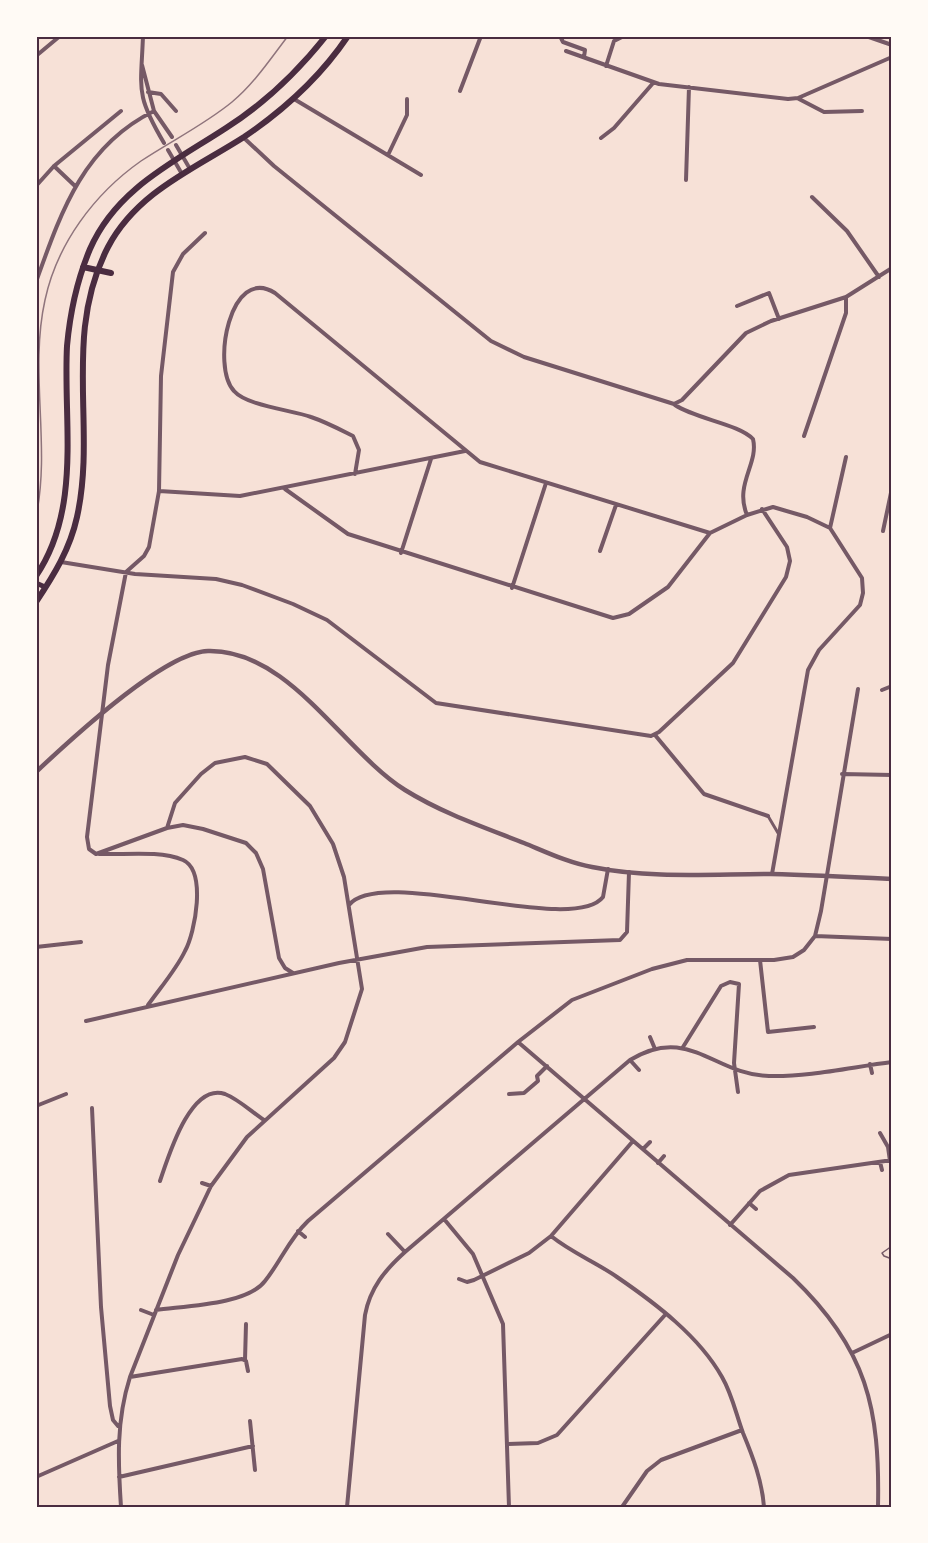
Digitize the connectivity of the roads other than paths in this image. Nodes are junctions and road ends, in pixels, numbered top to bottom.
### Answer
1 (60, 36) edge
2 (143, 36) edge
3 (326, 36) edge
4 (348, 36) edge
5 (481, 36) edge
6 (560, 36) edge
7 (624, 36) edge
8 (867, 36) edge
9 (892, 45) edge
10 (566, 51) dead end
11 (36, 56) edge
12 (584, 57) junction
13 (892, 57) edge
14 (142, 64) junction
15 (606, 66) junction
16 (654, 82) junction
17 (689, 87) junction
18 (460, 91) dead end
19 (148, 92) junction
20 (798, 98) junction
21 (294, 99) junction
22 (407, 99) dead end
23 (121, 111) dead end
24 (154, 111) junction
25 (176, 111) dead end
26 (862, 111) dead end
27 (147, 115) junction
28 (243, 137) junction
29 (172, 138) dead end
30 (601, 138) dead end
31 (164, 143) dead end
32 (176, 145) dead end
33 (168, 150) dead end
34 (182, 155) junction
35 (388, 155) junction
36 (174, 160) junction
37 (54, 166) junction
38 (190, 169) junction
39 (182, 174) junction
40 (421, 175) dead end
41 (686, 180) dead end
42 (36, 186) edge
43 (75, 186) junction
44 (812, 197) dead end
45 (205, 233) dead end
46 (83, 267) junction
47 (892, 268) edge
48 (99, 269) junction
49 (111, 273) dead end
50 (879, 277) junction
51 (36, 282) edge
52 (846, 297) junction
53 (737, 306) dead end
54 (779, 319) junction
55 (67, 397) junction
56 (674, 404) junction
57 (82, 411) junction
58 (804, 436) dead end
59 (465, 451) junction
60 (846, 457) dead end
61 (431, 459) junction
62 (355, 474) junction
63 (546, 483) junction
64 (892, 488) edge
65 (285, 489) junction
66 (159, 490) junction
67 (616, 505) junction
68 (762, 509) junction
69 (747, 515) junction
70 (830, 528) junction
71 (883, 531) dead end
72 (710, 532) junction
73 (600, 550) dead end
74 (401, 553) junction
75 (62, 562) junction
76 (126, 572) junction
77 (36, 576) edge
78 (36, 583) edge
79 (45, 587) junction
80 (512, 588) junction
81 (36, 602) edge
82 (892, 686) edge
83 (858, 689) dead end
84 (882, 690) dead end
85 (104, 710) junction
86 (655, 735) junction
87 (36, 772) edge
88 (842, 774) junction
89 (892, 775) edge
90 (768, 816) joint
91 (167, 828) junction
92 (779, 834) junction
93 (96, 854) junction
94 (608, 869) junction
95 (628, 872) junction
96 (772, 874) junction
97 (826, 877) junction
98 (892, 879) edge
99 (348, 906) junction
100 (815, 936) junction
101 (892, 939) edge
102 (81, 942) dead end
103 (36, 946) edge
104 (359, 959) junction
105 (760, 960) junction
106 (293, 974) junction
107 (148, 1006) junction
108 (86, 1021) dead end
109 (814, 1027) dead end
110 (650, 1037) dead end
111 (518, 1042) junction
112 (683, 1047) junction
113 (655, 1049) junction
114 (630, 1060) junction
115 (892, 1062) edge
116 (870, 1065) junction
117 (547, 1066) junction
118 (734, 1068) junction
119 (639, 1070) dead end
120 (872, 1073) dead end
121 (738, 1092) dead end
122 (66, 1094) dead end
123 (509, 1094) dead end
124 (584, 1099) junction
125 (36, 1106) edge
126 (92, 1108) dead end
127 (264, 1120) junction
128 (880, 1132) dead end
129 (633, 1141) junction
130 (650, 1142) dead end
131 (643, 1149) junction
132 (664, 1156) dead end
133 (891, 1160) edge
134 (880, 1162) junction
135 (658, 1163) junction
136 (882, 1170) dead end
137 (160, 1181) dead end
138 (202, 1183) dead end
139 (210, 1186) junction
140 (748, 1203) junction
141 (756, 1209) dead end
142 (444, 1219) junction
143 (730, 1225) junction
144 (298, 1231) junction
145 (388, 1234) dead end
146 (551, 1236) junction
147 (305, 1237) dead end
148 (892, 1246) edge
149 (405, 1252) junction
150 (892, 1259) edge
151 (483, 1276) junction
152 (459, 1279) dead end
153 (141, 1310) dead end
154 (155, 1313) junction
155 (665, 1315) junction
156 (246, 1324) dead end
157 (892, 1334) edge
158 (852, 1353) junction
159 (245, 1360) junction
160 (248, 1371) dead end
161 (130, 1377) junction
162 (250, 1420) dead end
163 (119, 1426) junction
164 (742, 1430) junction
165 (118, 1441) junction
166 (507, 1444) junction
167 (253, 1446) junction
168 (255, 1470) dead end
169 (119, 1477) junction
170 (36, 1478) edge
171 (121, 1507) edge
172 (347, 1507) edge
173 (509, 1507) edge
174 (622, 1507) edge
175 (764, 1507) edge
176 (878, 1507) edge

1 - 11 street
2 - 14 street
3 - 34 main road
4 - 21 main road
5 - 18 street
6 - 12 street
7 - 15 street
8 - 9 street
10 - 12 street
12 - 15 street
13 - 20 street
14 - 19 street
14 - 27 street
15 - 16 street
16 - 17 street
16 - 30 street
17 - 20 street
17 - 41 street
19 - 24 street
19 - 25 street
20 - 26 street
21 - 28 main road
21 - 35 street
22 - 35 street
23 - 37 street
24 - 27 street
24 - 29 street
27 - 31 street
27 - 43 street
28 - 38 main road
28 - 56 street
32 - 34 street
33 - 36 street
34 - 36 main road
34 - 38 street
35 - 40 street
36 - 39 street
36 - 46 main road
37 - 42 street
37 - 43 street
38 - 39 main road
39 - 48 main road
43 - 51 street
44 - 50 street
45 - 66 street
46 - 48 main road
46 - 55 main road
47 - 50 street
48 - 49 main road
48 - 57 main road
50 - 52 street
52 - 54 street
52 - 58 street
53 - 54 street
54 - 56 street
55 - 57 main road
55 - 77 main road
56 - 69 street
57 - 75 main road
59 - 61 street
59 - 62 street
59 - 63 street
60 - 70 street
61 - 62 street
61 - 74 street
62 - 65 street
63 - 67 street
63 - 80 street
64 - 71 street
65 - 66 street
65 - 74 street
66 - 76 street
67 - 72 street
67 - 73 street
68 - 69 street
68 - 70 street
68 - 86 street
69 - 72 street
70 - 92 street
72 - 80 street
74 - 80 street
75 - 76 street
75 - 79 main road
76 - 85 street
76 - 86 street
78 - 79 main road
79 - 81 main road
82 - 84 street
83 - 88 street
85 - 87 street
85 - 93 street
85 - 94 street
86 - 90 street
88 - 89 street
88 - 97 street
90 - 92 street
91 - 93 street
91 - 99 street
91 - 106 street
92 - 96 street
93 - 107 street
94 - 95 street
94 - 99 street
95 - 96 street
95 - 104 street
96 - 97 street
97 - 98 street
97 - 100 street
99 - 104 street
100 - 101 street
100 - 105 street
102 - 103 street
104 - 106 street
104 - 127 street
105 - 109 street
105 - 111 street
106 - 107 street
107 - 108 street
110 - 113 street
111 - 117 street
111 - 144 street
112 - 113 street
112 - 118 street
112 - 118 street
113 - 114 street
114 - 119 street
114 - 124 street
115 - 116 street
116 - 118 street
116 - 120 street
117 - 123 street
117 - 124 street
118 - 121 street
122 - 125 street
124 - 129 street
124 - 142 street
126 - 163 street
127 - 137 street
127 - 139 street
128 - 133 street
129 - 131 street
129 - 146 street
130 - 131 street
131 - 135 street
132 - 135 street
133 - 134 street
134 - 136 street
134 - 140 street
135 - 143 street
138 - 139 street
139 - 154 street
140 - 141 street
140 - 143 street
142 - 149 street
142 - 151 street
143 - 158 street
144 - 147 street
144 - 154 street
145 - 149 street
146 - 151 street
146 - 155 street
148 - 150 lane
149 - 172 street
151 - 152 street
151 - 166 street
153 - 154 street
154 - 161 street
155 - 164 street
155 - 166 street
156 - 159 street
157 - 158 street
158 - 176 street
159 - 160 street
159 - 161 street
161 - 163 street
162 - 167 street
163 - 165 street
164 - 174 street
164 - 175 street
165 - 169 street
165 - 170 street
166 - 173 street
167 - 168 street
167 - 169 street
169 - 171 street

